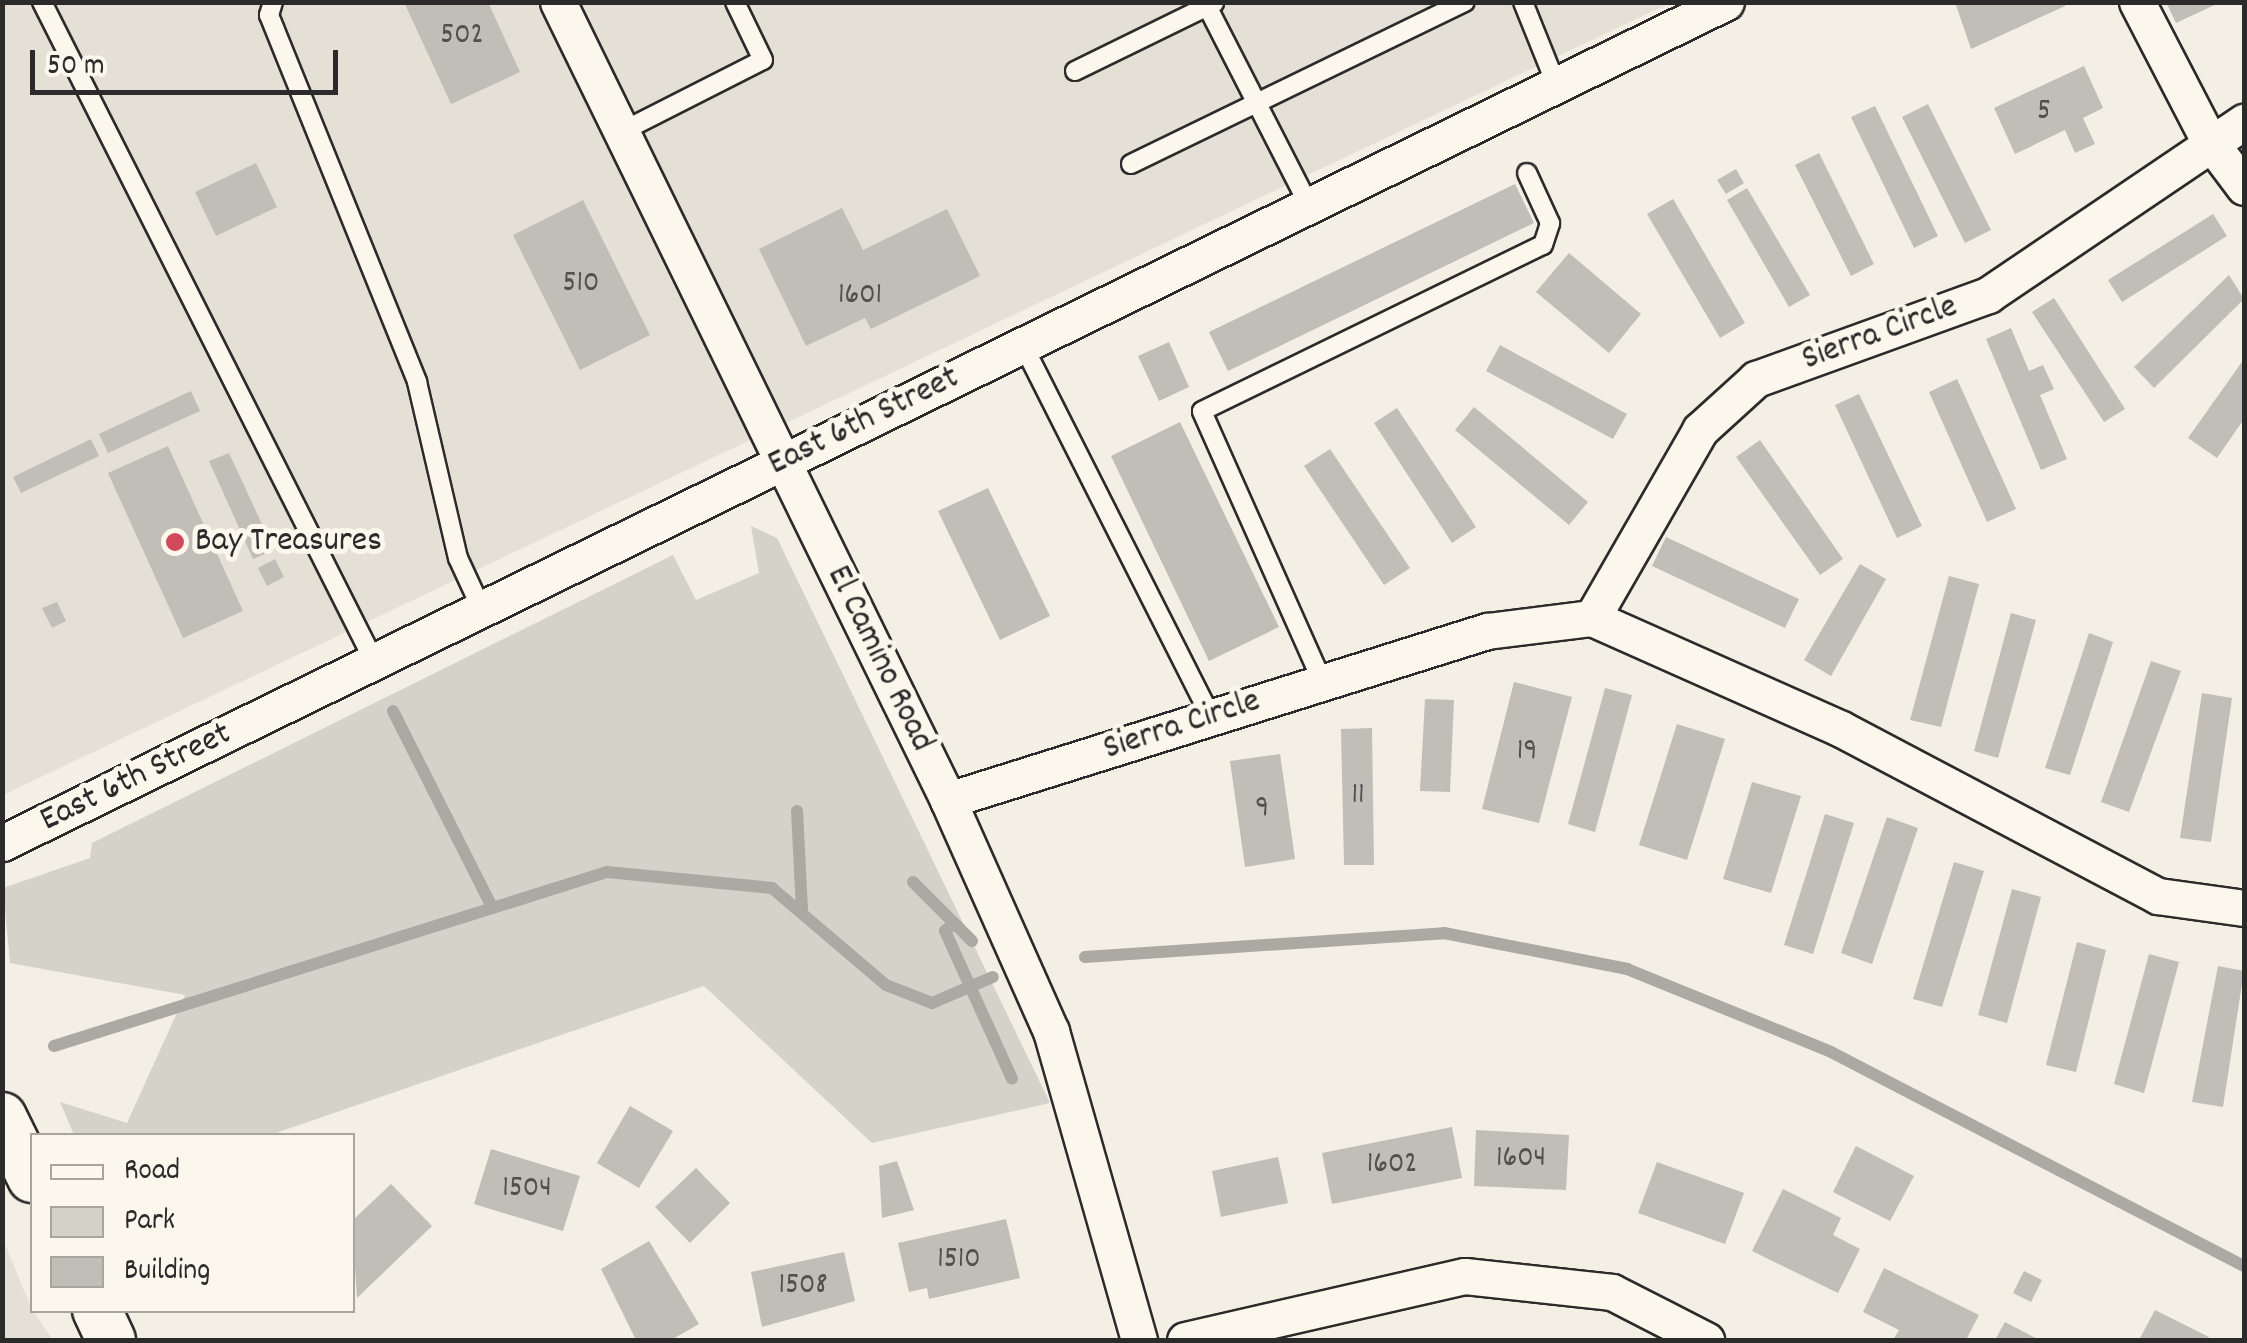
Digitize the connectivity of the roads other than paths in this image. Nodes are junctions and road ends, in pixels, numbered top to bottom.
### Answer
1 (42, 2) edge
2 (273, 2) edge
3 (558, 2) edge
4 (735, 2) edge
5 (1465, 2) edge
6 (1524, 2) edge
7 (1726, 2) edge
8 (2137, 2) edge
9 (1211, 4) edge
10 (1075, 71) dead end
11 (1556, 84) junction
12 (1257, 103) junction
13 (2244, 122) edge
14 (621, 132) junction
15 (2208, 138) junction
16 (1131, 164) dead end
17 (1527, 173) dead end
18 (2244, 187) edge
19 (1309, 205) junction
20 (1023, 345) junction
21 (782, 462) junction
22 (482, 610) junction
23 (1592, 618) junction
24 (375, 663) junction
25 (1322, 681) junction
26 (1210, 716) junction
27 (948, 800) junction
28 (2, 843) edge
29 (2244, 908) edge
30 (2, 1117) edge
31 (30, 1174) edge
32 (98, 1313) edge
33 (111, 1340) edge
34 (1139, 1340) edge
35 (1184, 1340) edge
36 (1706, 1340) edge

1 - 24 lane
2 - 22 lane
3 - 14 street, El Camino Road
4 - 14 lane
5 - 12 lane
6 - 11 lane
7 - 11 street, East 6th Street
8 - 15 street
9 - 10 lane
9 - 12 lane
11 - 19 street, East 6th Street
12 - 16 lane
12 - 19 lane
13 - 15 street, Sierra Circle
14 - 21 street, El Camino Road
15 - 18 street
15 - 23 street, Sierra Circle
17 - 25 lane
19 - 20 street, East 6th Street
20 - 21 street, East 6th Street
20 - 26 lane
21 - 22 street, East 6th Street
21 - 27 street, El Camino Road
22 - 24 street, East 6th Street
23 - 25 street, Sierra Circle
23 - 29 street
24 - 28 street, East 6th Street
25 - 26 street, Sierra Circle
26 - 27 street, Sierra Circle
27 - 34 street, El Camino Road
30 - 31 main road
32 - 33 main road
35 - 36 street

